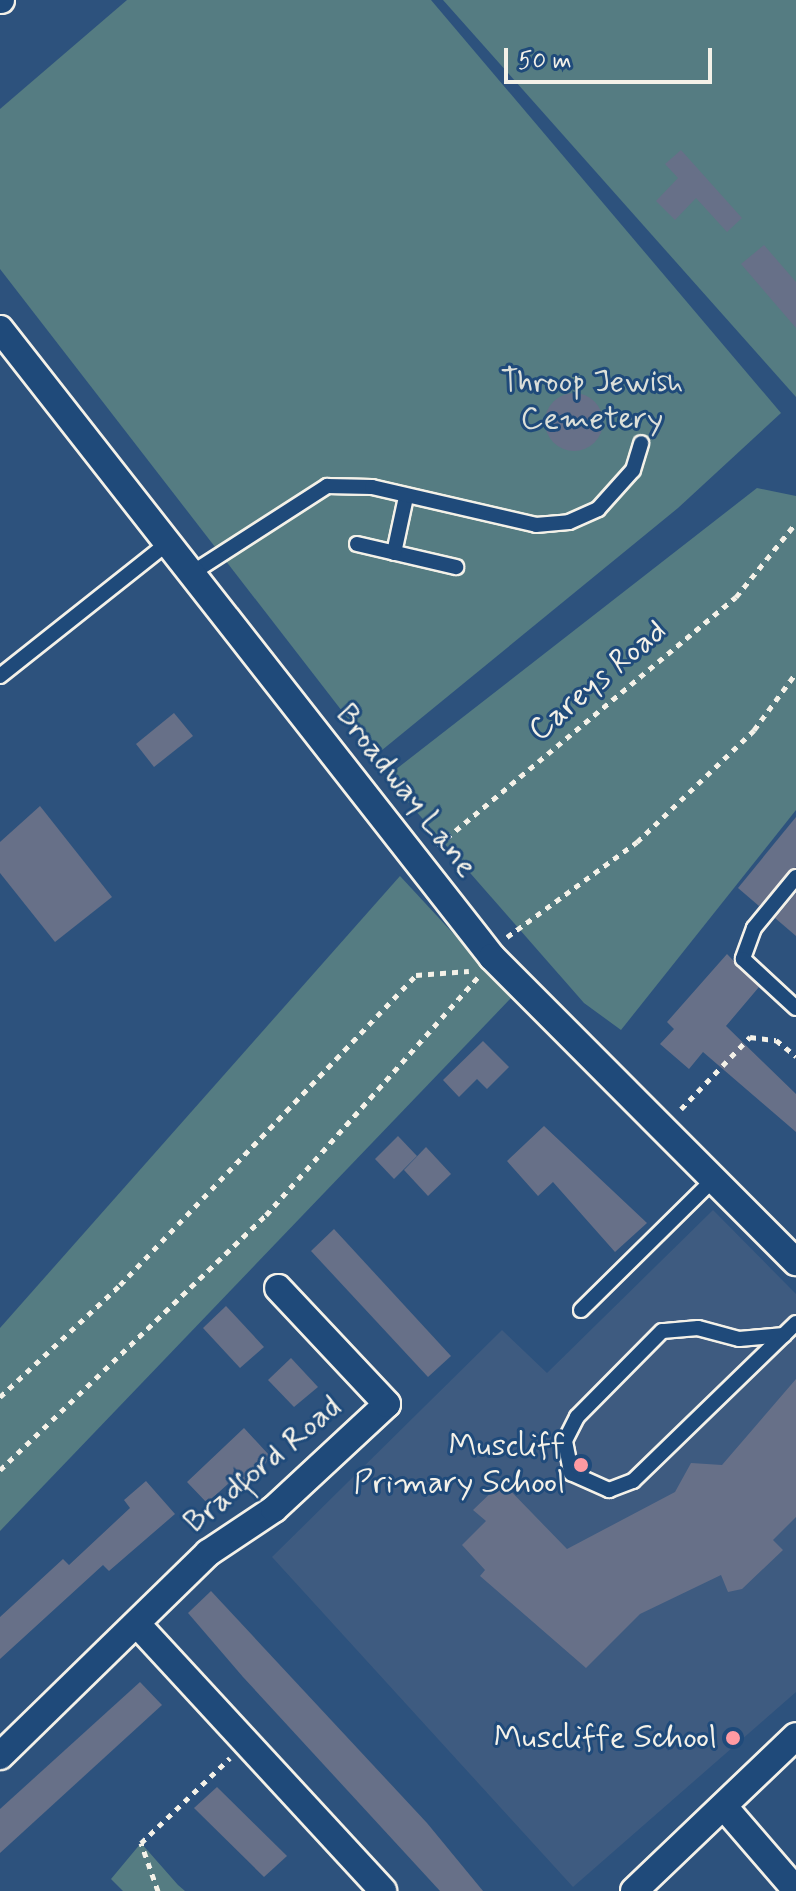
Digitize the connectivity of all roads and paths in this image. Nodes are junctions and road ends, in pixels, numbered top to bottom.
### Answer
1 (0, 329) edge
2 (641, 443) dead end
3 (406, 497) junction
4 (796, 523) edge
5 (168, 543) junction
6 (357, 544) dead end
7 (394, 553) junction
8 (456, 567) dead end
9 (192, 573) junction
10 (796, 673) edge
11 (0, 676) edge
12 (418, 862) junction
13 (796, 877) edge
14 (492, 957) junction
15 (796, 1008) edge
16 (796, 1056) edge
17 (661, 1130) junction
18 (714, 1179) junction
19 (796, 1262) edge
20 (278, 1288) dead end
21 (581, 1310) dead end
22 (796, 1323) edge
23 (784, 1335) junction
24 (0, 1397) edge
25 (0, 1470) edge
26 (137, 1624) junction
27 (796, 1736) edge
28 (245, 1744) junction
29 (0, 1756) edge
30 (726, 1809) junction
31 (796, 1890) edge
32 (158, 1891) edge
33 (383, 1891) edge
34 (634, 1891) edge

1 - 5 street, Broadway Lane
2 - 3 lane
3 - 7 lane
3 - 9 lane
4 - 12 path, Careys Road
5 - 9 street, Broadway Lane
5 - 11 lane
6 - 7 lane
7 - 8 lane
9 - 12 street, Broadway Lane
10 - 14 path
12 - 14 street, Broadway Lane
13 - 15 lane
14 - 17 street, Broadway Lane
16 - 17 path
17 - 18 street, Broadway Lane
18 - 19 street, Broadway Lane
18 - 21 lane
20 - 26 street, Bradford Road
22 - 23 lane
23 - 23 lane
24 - 25 path
26 - 28 street
26 - 29 street, Bradford Road
27 - 30 street
28 - 32 path
28 - 33 street
30 - 31 street
30 - 34 street

